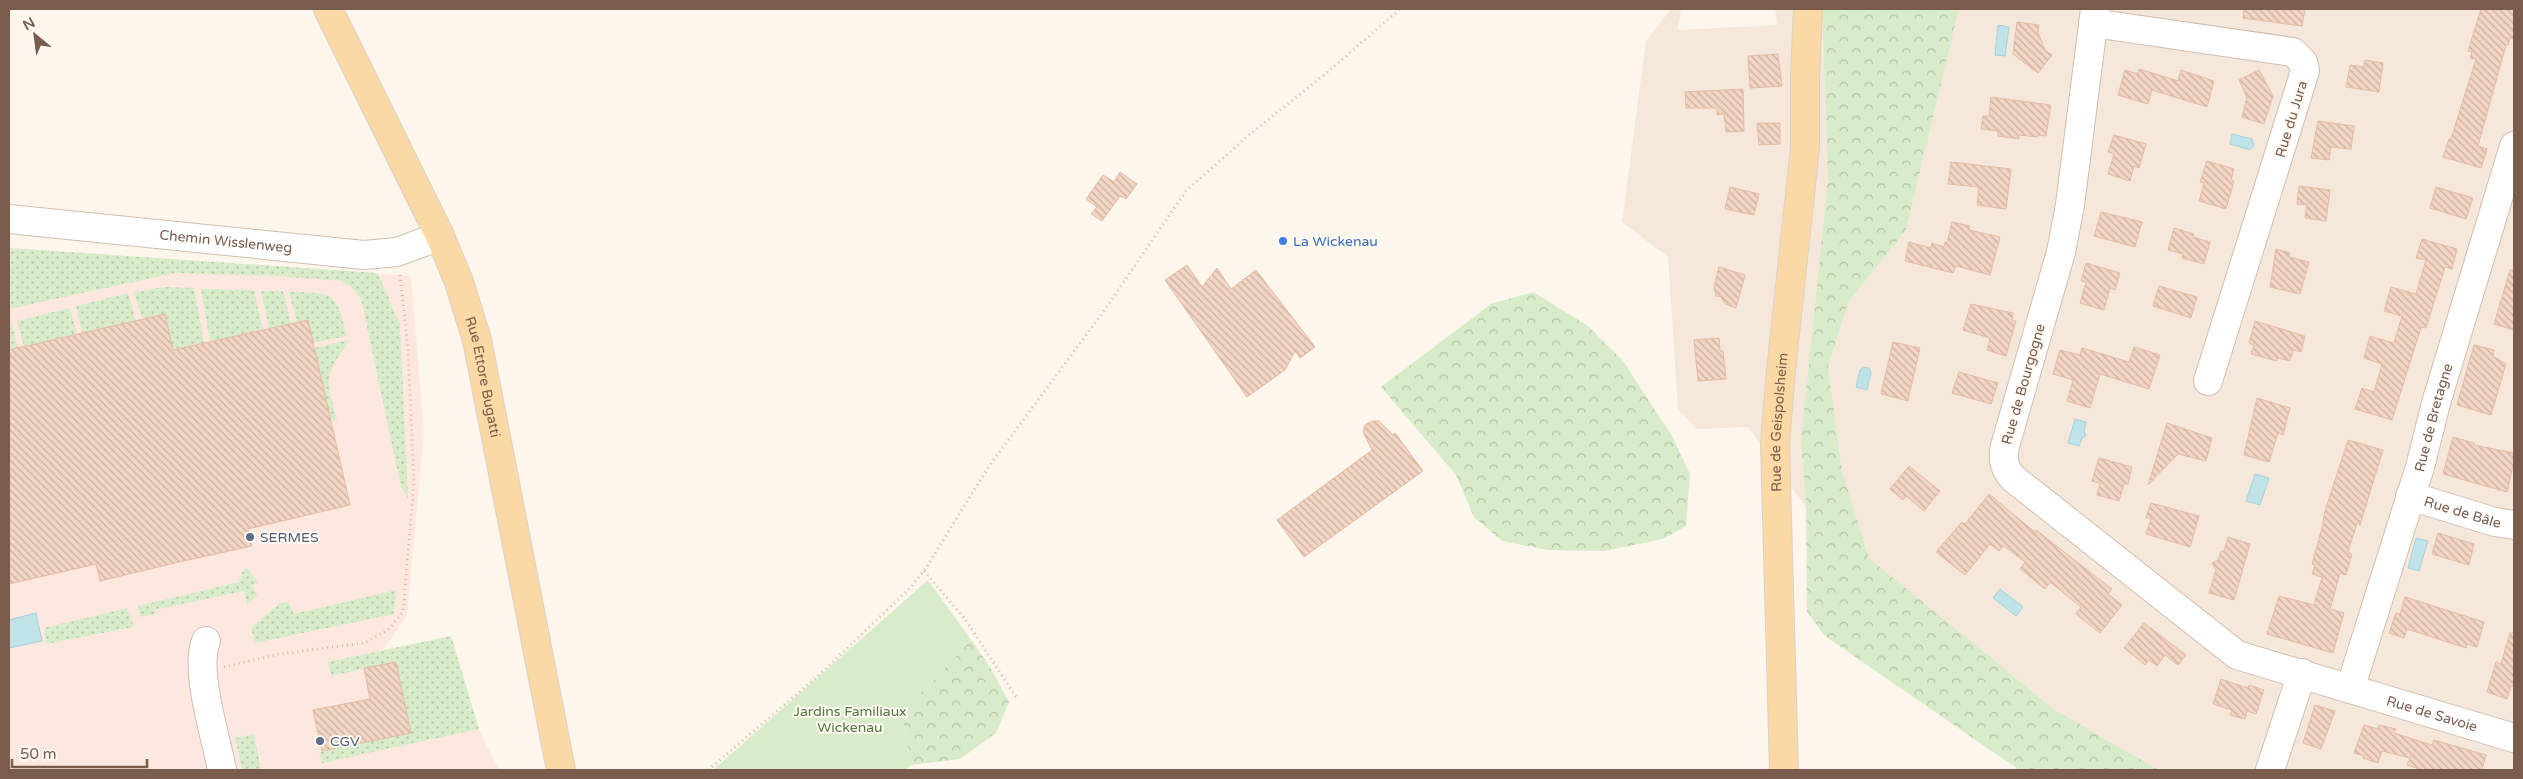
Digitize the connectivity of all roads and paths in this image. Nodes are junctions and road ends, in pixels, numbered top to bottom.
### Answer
1 (328, 9) edge
2 (1400, 9) edge
3 (1793, 9) edge
4 (1808, 9) edge
5 (2094, 16) edge
6 (1805, 76) junction
7 (2514, 146) edge
8 (9, 219) edge
9 (440, 236) junction
10 (397, 252) junction
11 (2208, 381) dead end
12 (2410, 496) junction
13 (2514, 525) edge
14 (924, 571) junction
15 (206, 640) dead end
16 (202, 673) junction
17 (2302, 673) junction
18 (2350, 689) junction
19 (1016, 697) dead end
20 (2514, 738) edge
21 (222, 770) edge
22 (561, 770) edge
23 (708, 770) edge
24 (1784, 770) edge
25 (2270, 770) edge

1 - 9 main road, Rue Ettore Bugatti
2 - 14 path
3 - 6 main road, Rue de Geispolsheim
4 - 6 main road, Rue de Geispolsheim
5 - 11 street, Rue du Jura
5 - 17 street, Rue de Bourgogne
6 - 24 main road, Rue de Geispolsheim
7 - 12 street, Rue de Bretagne
8 - 10 street, Chemin Wisslenweg
9 - 10 street, Chemin Wisslenweg
9 - 22 main road, Rue Ettore Bugatti
10 - 16 path
12 - 13 street, Rue de Bâle
12 - 18 street, Rue de Bretagne
14 - 19 path
14 - 23 path
15 - 16 street
16 - 21 street
17 - 18 street, Rue de Bourgogne
17 - 25 street
18 - 20 street, Rue de Savoie

